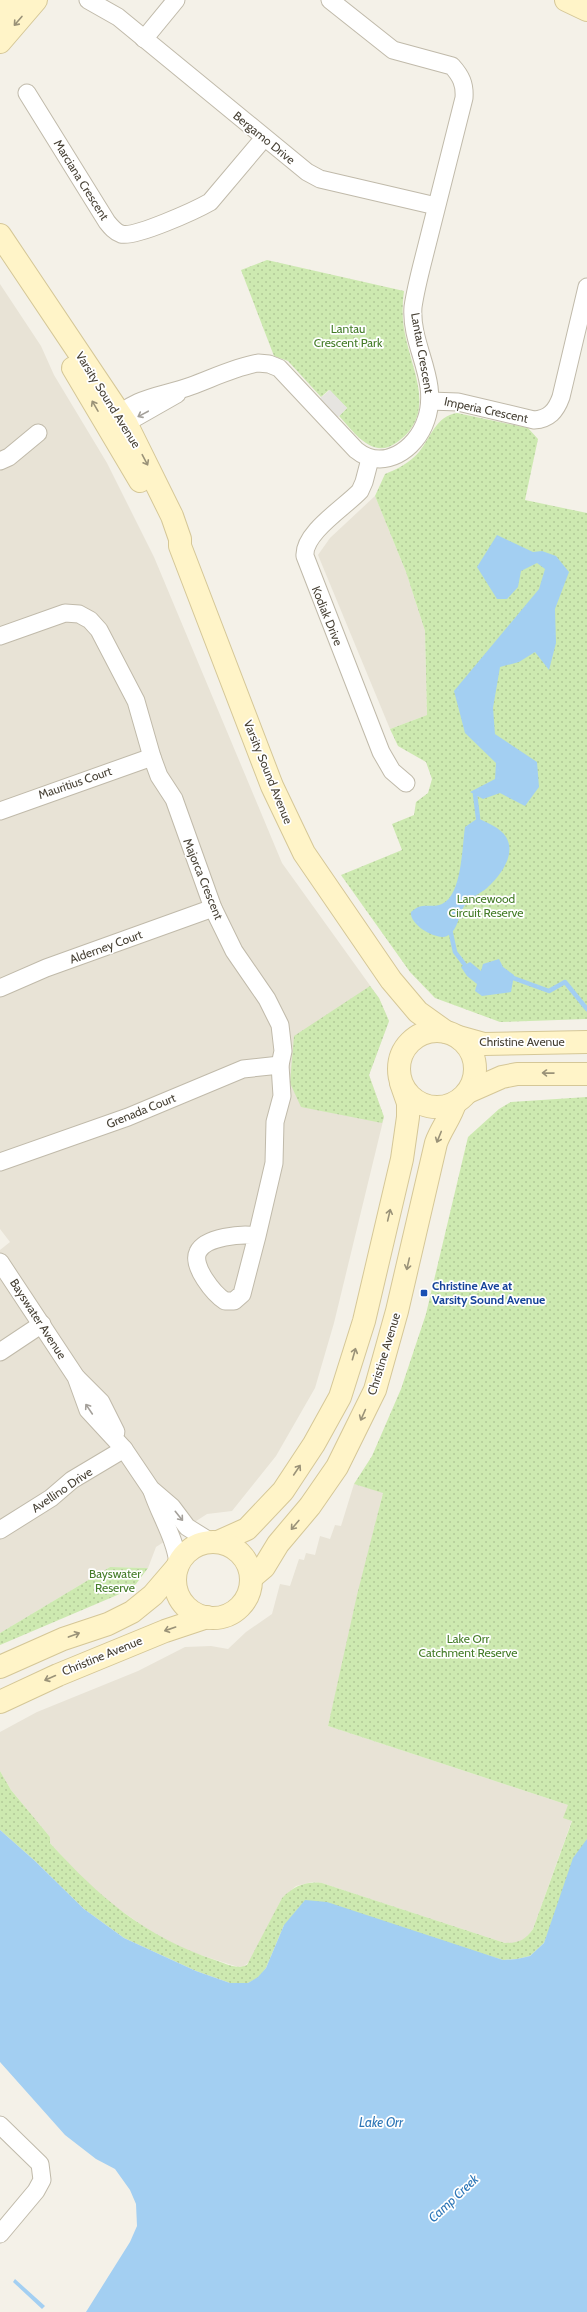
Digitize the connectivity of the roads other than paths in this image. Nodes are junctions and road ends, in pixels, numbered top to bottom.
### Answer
1 (14, 0) edge
2 (36, 0) edge
3 (88, 0) edge
4 (106, 0) edge
5 (176, 0) edge
6 (330, 0) edge
7 (566, 0) edge
8 (587, 10) edge
9 (118, 17) junction
10 (0, 18) edge
11 (144, 39) junction
12 (0, 42) edge
13 (27, 93) dead end
14 (264, 138) junction
15 (436, 206) junction
16 (0, 236) edge
17 (587, 287) edge
18 (430, 401) junction
19 (117, 421) junction
20 (38, 434) dead end
21 (370, 459) junction
22 (0, 461) edge
23 (0, 636) edge
24 (152, 757) junction
25 (406, 782) dead end
26 (0, 811) edge
27 (213, 908) junction
28 (391, 980) junction
29 (0, 988) edge
30 (452, 1034) junction
31 (587, 1042) edge
32 (405, 1047) junction
33 (280, 1065) junction
34 (587, 1074) edge
35 (401, 1084) junction
36 (462, 1097) junction
37 (1, 1163) edge
38 (257, 1236) dead end
39 (0, 1262) edge
40 (42, 1324) junction
41 (0, 1352) edge
42 (124, 1449) junction
43 (151, 1489) junction
44 (0, 1530) edge
45 (215, 1542) junction
46 (178, 1565) junction
47 (251, 1578) junction
48 (207, 1617) junction
49 (0, 1667) edge
50 (0, 1702) edge
51 (0, 2125) edge
52 (0, 2234) edge

1 - 10 main road
2 -> 12 main road
3 - 9 street, Bergamo Drive
4 - 9 street, Bergamo Drive
5 - 11 street
6 - 15 street, Lantau Crescent
7 - 8 main road
9 - 11 street, Bergamo Drive
11 - 14 street, Bergamo Drive
13 - 14 street, Marciana Crescent
14 - 15 street, Bergamo Drive
15 - 18 street, Lantau Crescent
16 - 19 main road, Varsity Sound Avenue
17 - 18 street, Imperia Crescent
18 - 21 street, Lantau Crescent
19 - 21 street
19 - 28 main road, Varsity Sound Avenue
20 - 22 street
21 - 25 street, Kodiak Drive
23 - 24 street, Majorca Crescent
24 - 26 street, Mauritius Court
24 - 27 street, Majorca Crescent
27 - 29 street, Alderney Court
27 - 33 street, Majorca Crescent
28 - 30 main road, Varsity Sound Avenue
28 - 32 main road, Varsity Sound Avenue
30 - 31 main road, Christine Avenue
30 - 32 main road
30 - 36 main road
32 - 35 main road
33 - 37 street, Grenada Court
33 - 38 street, Majorca Crescent
34 -> 36 main road
35 - 36 main road
45 -> 35 main road
36 -> 47 main road, Christine Avenue
39 - 40 street, Bayswater Avenue
40 - 41 street
40 - 42 street, Bayswater Avenue
42 - 43 street, Bayswater Avenue
42 - 44 street, Avellino Drive
43 -> 45 street, Bayswater Avenue
43 - 46 street, Bayswater Avenue
45 - 46 main road
45 - 47 main road
46 - 48 main road
49 -> 46 main road
47 - 48 main road, Christine Avenue
48 -> 50 main road, Christine Avenue
51 - 52 street

